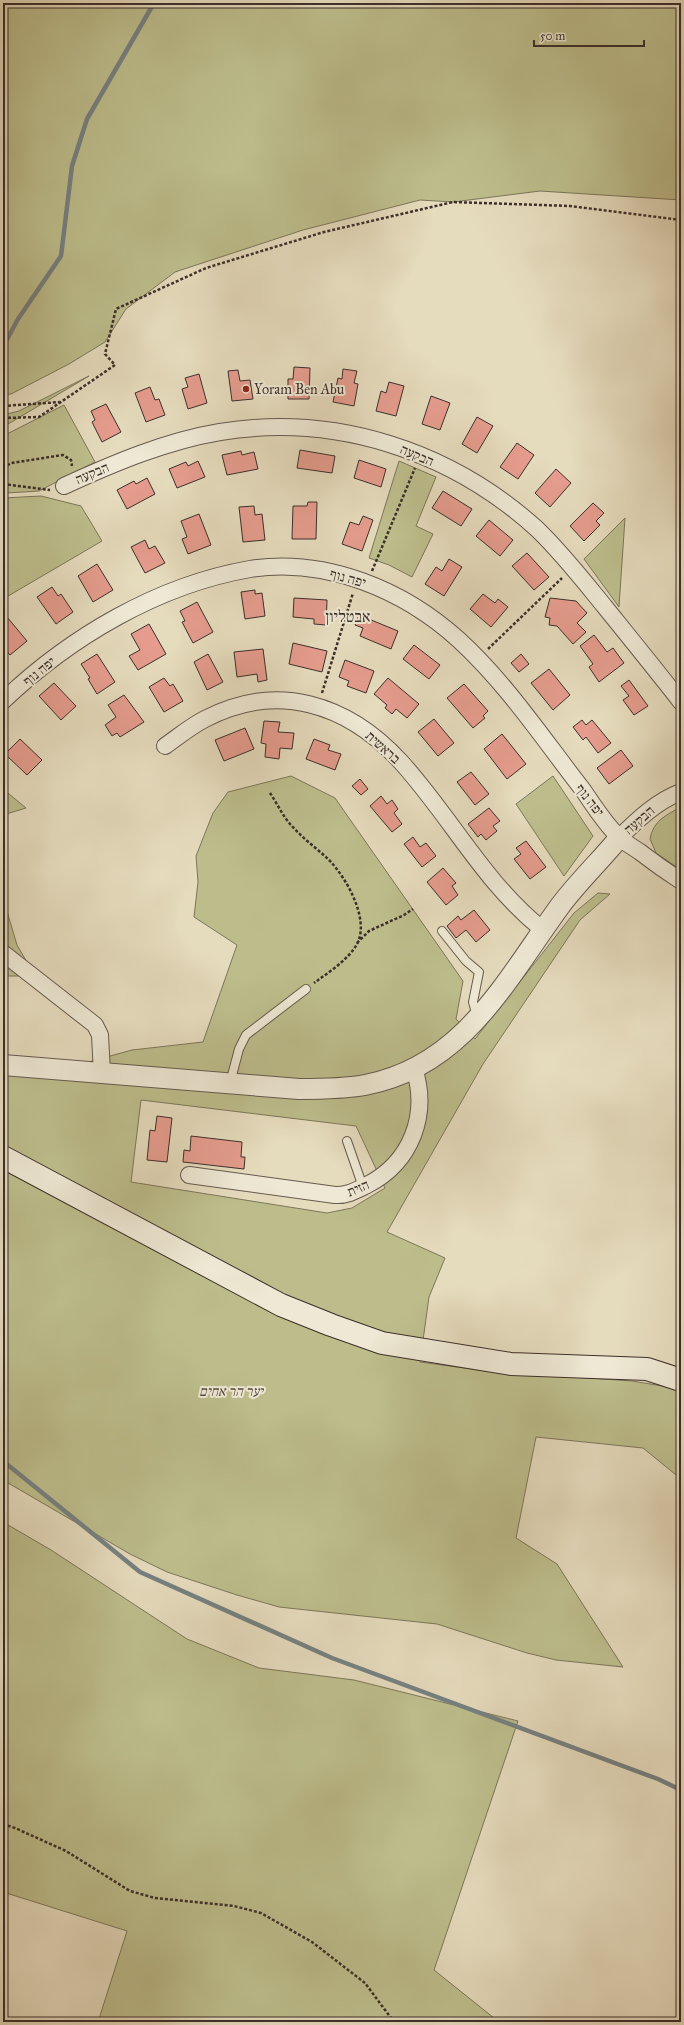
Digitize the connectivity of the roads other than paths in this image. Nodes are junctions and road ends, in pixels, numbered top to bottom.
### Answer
1 (70, 483) road end
2 (3, 701) edge
3 (681, 702) edge
4 (165, 746) dead end
5 (681, 792) edge
6 (619, 838) junction
7 (681, 881) edge
8 (543, 930) junction
9 (442, 931) dead end
10 (3, 953) edge
11 (306, 989) road end
12 (478, 1019) junction
13 (3, 1065) edge
14 (414, 1068) junction
15 (102, 1073) junction
16 (230, 1083) junction
17 (347, 1141) dead end
18 (3, 1157) edge
19 (189, 1175) dead end
20 (363, 1187) junction
21 (681, 1380) edge

1 - 3 street, הבקעה
2 - 6 street, יפה נוף
4 - 8 street, בראשית
5 - 6 street, הבקעה
6 - 7 street, יפה נוף
6 - 8 street
8 - 12 street
9 - 12 lane
10 - 15 street
11 - 16 lane
12 - 14 street
13 - 15 street
14 - 16 street
14 - 20 street, הזית
15 - 16 street
17 - 20 lane
18 - 21 main road
19 - 20 street, הזית

